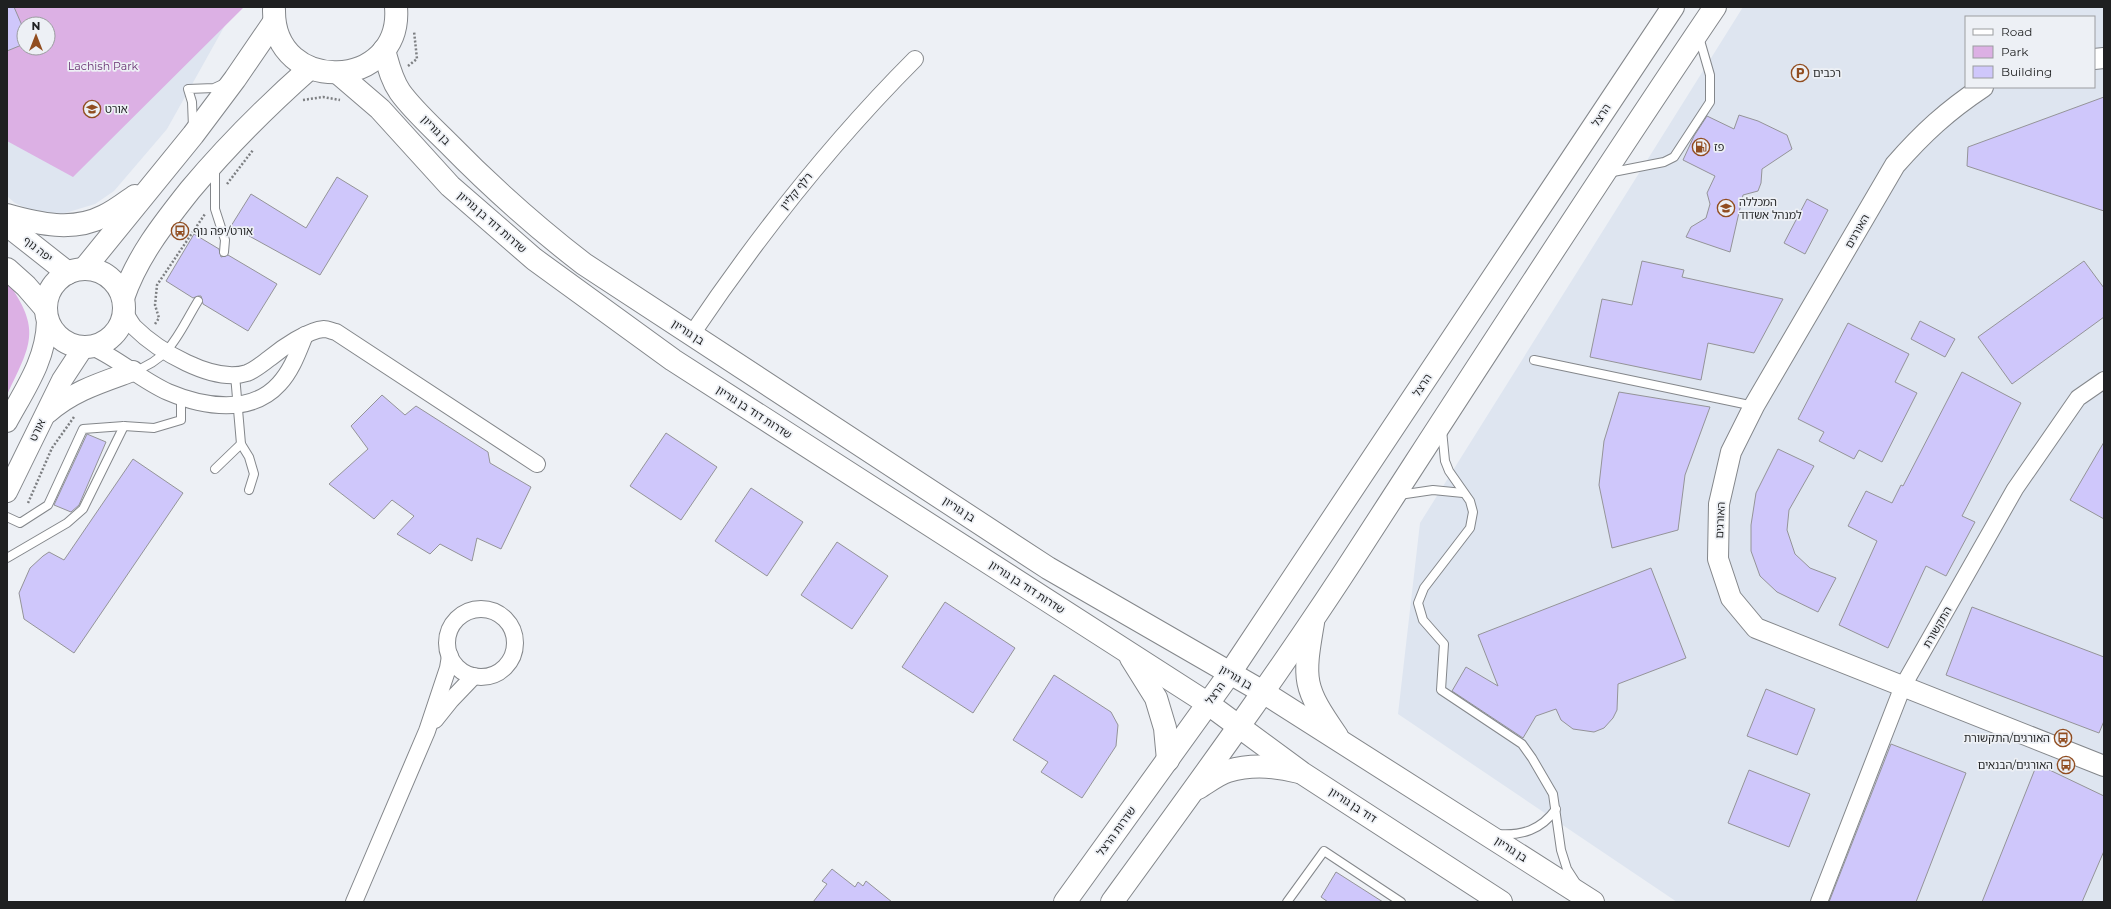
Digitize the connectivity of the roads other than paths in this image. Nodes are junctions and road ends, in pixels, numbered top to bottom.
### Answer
1 (396, 7) edge
2 (1673, 7) edge
3 (1715, 7) edge
4 (274, 14) edge
5 (1698, 32) junction
6 (384, 50) junction
7 (914, 59) dead end
8 (310, 68) junction
9 (338, 74) junction
10 (235, 79) junction
11 (1981, 88) edge
12 (193, 135) junction
13 (216, 159) junction
14 (1603, 174) junction
15 (150, 187) junction
16 (7, 215) edge
17 (7, 225) edge
18 (224, 252) dead end
19 (7, 269) edge
20 (76, 271) junction
21 (198, 301) dead end
22 (123, 304) junction
23 (46, 315) junction
24 (692, 334) junction
25 (305, 335) junction
26 (87, 347) junction
27 (167, 351) junction
28 (1534, 360) dead end
29 (133, 371) junction
30 (235, 375) junction
31 (2104, 380) edge
32 (181, 396) junction
33 (237, 405) junction
34 (1754, 406) junction
35 (44, 417) junction
36 (1441, 421) junction
37 (7, 422) edge
38 (124, 426) junction
39 (241, 444) junction
40 (538, 464) dead end
41 (215, 469) dead end
42 (249, 490) dead end
43 (7, 492) edge
44 (1463, 493) junction
45 (1393, 496) junction
46 (7, 518) edge
47 (7, 558) edge
48 (1314, 616) junction
49 (1127, 652) junction
50 (450, 656) junction
51 (1230, 673) junction
52 (474, 676) junction
53 (1903, 686) junction
54 (1263, 692) junction
55 (1208, 703) junction
56 (1239, 725) junction
57 (427, 731) junction
58 (1344, 745) junction
59 (1168, 760) junction
60 (2104, 766) edge
61 (1302, 773) junction
62 (1194, 790) junction
63 (1556, 809) junction
64 (1486, 833) junction
65 (1590, 900) edge
66 (354, 902) edge
67 (1065, 902) edge
68 (1112, 902) edge
69 (1287, 902) edge
70 (1401, 902) edge
71 (1501, 902) edge
72 (1819, 902) edge

1 - 6 main road
2 - 51 main road, הרצל
3 - 5 main road
4 - 8 main road
4 - 10 main road
5 - 14 main road
5 - 14 lane
6 - 9 main road
6 - 24 main road, בן גוריון
7 - 24 street, רלף קליין
8 - 9 main road
8 - 13 main road
9 - 49 main road, שדרות דוד בן גוריון
10 - 12 main road
10 - 12 lane
11 - 34 street, האורגים
12 - 15 main road
13 - 18 lane
13 - 22 main road
14 - 36 main road
15 - 16 main road
15 - 20 main road
17 - 20 main road, יפה נוף
19 - 23 main road
20 - 22 main road
20 - 23 main road
21 - 27 lane
22 - 26 main road
22 - 27 street
23 - 26 main road
23 - 37 street
24 - 51 main road, בן גוריון
25 - 30 street
25 - 33 street
25 - 40 street
26 - 29 street
26 - 35 street, אורט
27 - 29 lane
27 - 30 street
28 - 34 lane
29 - 32 street
29 - 35 street
30 - 33 lane
31 - 53 street, התקשורת
32 - 33 street
32 - 38 lane
33 - 39 lane
34 - 53 street, האורגים
35 - 43 street, אורט
36 - 44 lane
36 - 45 main road
38 - 46 lane
38 - 47 lane
39 - 41 lane
39 - 42 lane
44 - 45 lane
44 - 63 lane
45 - 48 main road
48 - 54 main road
48 - 58 main road
49 - 55 main road, שדרות דוד בן גוריון
49 - 59 main road
50 - 52 street
50 - 52 street
50 - 57 street
51 - 54 main road, בן גוריון
51 - 55 main road, הרצל
52 - 57 street
53 - 60 street, האורגים
53 - 72 street, התקשורת
54 - 56 main road
54 - 58 main road, בן גוריון
55 - 56 main road, דוד בן גוריון
55 - 59 main road, הרצל
56 - 61 main road, דוד בן גוריון
56 - 62 main road
57 - 66 street
58 - 64 main road, בן גוריון
59 - 67 main road, שדרות הרצל
61 - 62 main road
61 - 71 main road, דוד בן גוריון
62 - 68 main road
63 - 64 lane
63 - 65 lane
64 - 65 main road, בן גוריון
69 - 70 lane

